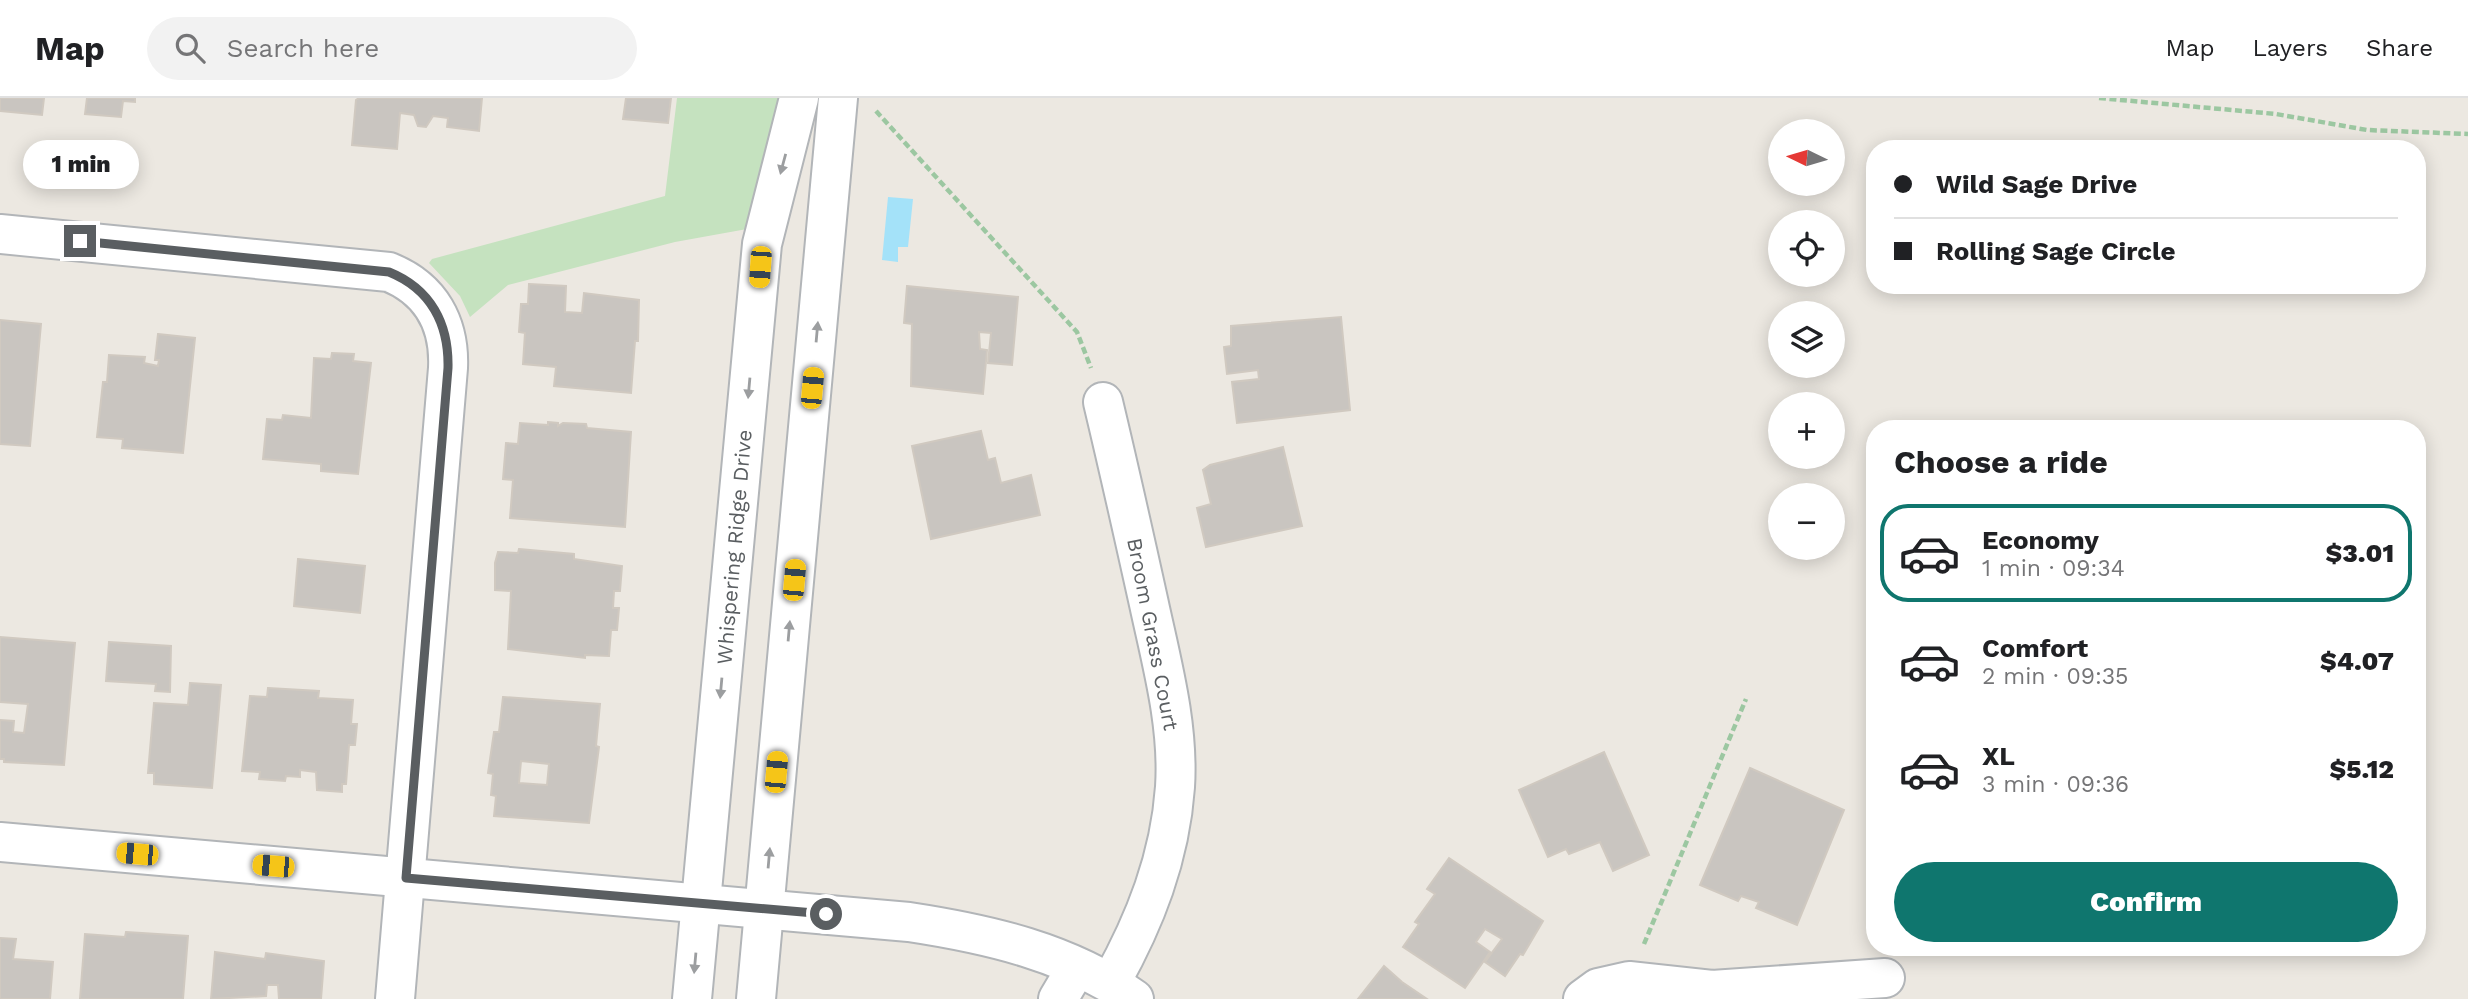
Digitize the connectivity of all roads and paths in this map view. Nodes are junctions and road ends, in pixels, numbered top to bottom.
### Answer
1 (799, 98) edge
2 (838, 98) edge
3 (2099, 98) edge
4 (873, 108) dead end
5 (2468, 134) edge
6 (0, 234) edge
7 (1103, 402) joint
8 (1746, 699) dead end
9 (0, 842) edge
10 (406, 878) junction
11 (701, 903) junction
12 (764, 909) junction
13 (1885, 978) dead end
14 (1629, 981) junction
15 (1095, 987) edge
16 (395, 999) edge
17 (692, 999) edge
18 (756, 999) edge
19 (1583, 999) edge

1 -> 11 street, Whispering Ridge Drive
12 -> 2 street
3 - 5 path
4 - 7 path
6 - 10 street
7 - 15 street, Broom Grass Court
8 - 14 path
9 - 10 street
10 - 11 street
10 - 16 street
11 - 12 street
11 -> 17 street, Whispering Ridge Drive
12 - 15 street
12 - 18 street
13 - 14 street
14 - 19 street

